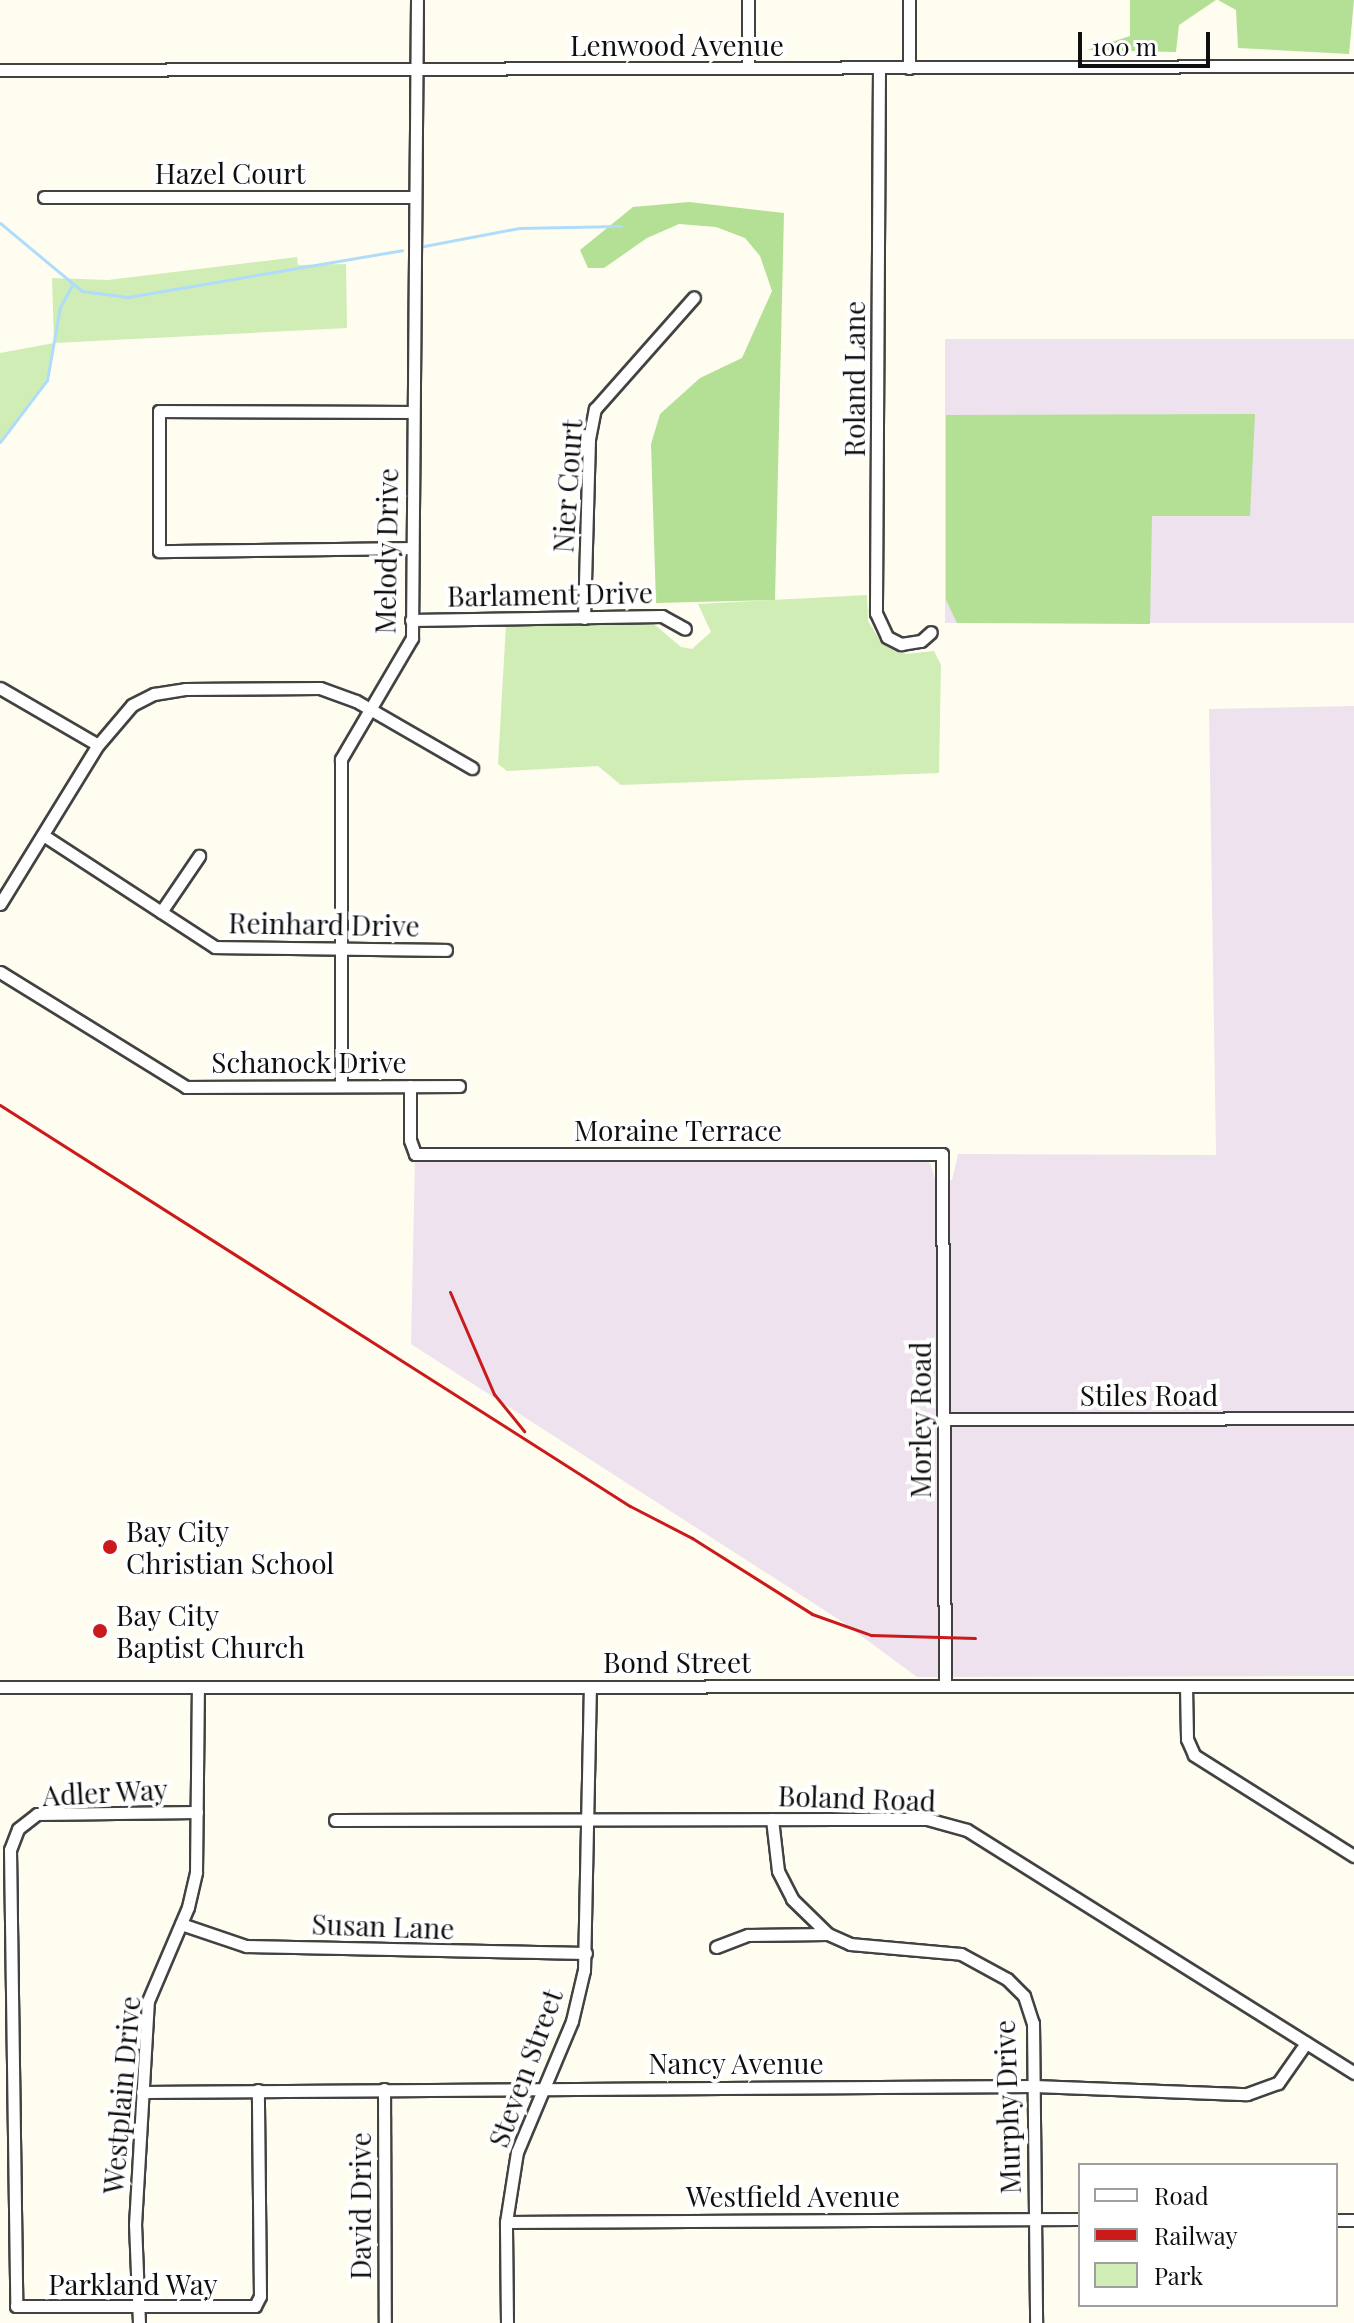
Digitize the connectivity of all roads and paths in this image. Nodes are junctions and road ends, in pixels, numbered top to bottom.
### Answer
1 (417, 0) edge
2 (748, 0) edge
3 (909, 0) edge
4 (1354, 66) edge
5 (748, 68) junction
6 (879, 68) junction
7 (909, 68) junction
8 (0, 70) edge
9 (417, 70) junction
10 (44, 197) dead end
11 (415, 197) junction
12 (694, 297) dead end
13 (412, 412) junction
14 (410, 548) junction
15 (584, 618) junction
16 (411, 620) junction
17 (685, 629) dead end
18 (931, 632) dead end
19 (0, 688) edge
20 (369, 708) junction
21 (98, 745) junction
22 (472, 768) dead end
23 (43, 835) junction
24 (199, 856) dead end
25 (0, 904) edge
26 (161, 912) junction
27 (342, 949) junction
28 (446, 950) dead end
29 (0, 972) edge
30 (341, 1084) junction
31 (410, 1086) junction
32 (459, 1086) dead end
33 (942, 1154) joint
34 (1354, 1418) edge
35 (945, 1419) junction
36 (945, 1686) junction
37 (1186, 1686) junction
38 (1354, 1686) edge
39 (0, 1687) edge
40 (198, 1687) junction
41 (590, 1687) junction
42 (197, 1812) junction
43 (772, 1819) junction
44 (335, 1820) dead end
45 (588, 1820) junction
46 (1354, 1856) edge
47 (181, 1924) junction
48 (828, 1934) junction
49 (716, 1947) dead end
50 (586, 1953) junction
51 (1306, 2043) junction
52 (1354, 2073) edge
53 (1034, 2086) junction
54 (541, 2088) junction
55 (384, 2089) junction
56 (258, 2090) junction
57 (142, 2092) junction
58 (1035, 2219) junction
59 (1078, 2219) edge
60 (506, 2222) junction
61 (12, 2296) joint
62 (138, 2309) junction
63 (139, 2323) edge
64 (385, 2323) edge
65 (507, 2323) edge
66 (1036, 2323) edge

1 - 9 street, Melody Drive
2 - 5 street
3 - 7 street
4 - 7 street, Lenwood Avenue
5 - 6 street, Lenwood Avenue
5 - 9 street, Lenwood Avenue
6 - 7 street, Lenwood Avenue
6 - 18 street, Roland Lane
8 - 9 street, Lenwood Avenue
9 - 11 street, Melody Drive
10 - 11 street, Hazel Court
11 - 13 street, Melody Drive
12 - 15 street, Nier Court
13 - 14 street, Melody Drive
13 - 14 street
14 - 16 street, Melody Drive
15 - 16 street, Barlament Drive
15 - 17 street, Barlament Drive
16 - 20 street, Melody Drive
19 - 21 street
20 - 21 street
20 - 22 street
20 - 27 street, Melody Drive
21 - 23 street
23 - 25 street
23 - 26 street, Reinhard Drive
24 - 26 street
26 - 27 street, Reinhard Drive
27 - 28 street, Reinhard Drive
27 - 30 street, Melody Drive
29 - 30 street, Schanock Drive
30 - 31 street, Schanock Drive
31 - 32 street, Schanock Drive
31 - 33 street, Moraine Terrace
33 - 35 street, Morley Road
34 - 35 street, Stiles Road
35 - 36 street, Morley Road
36 - 37 street, Bond Street
36 - 41 street, Bond Street
37 - 38 street, Bond Street
37 - 46 street
39 - 40 street, Bond Street
40 - 41 street, Bond Street
40 - 42 street, Westplain Drive
41 - 45 street, Steven Street
42 - 47 street, Westplain Drive
42 - 61 street, Adler Way
43 - 45 street, Boland Road
43 - 48 street, Murphy Drive
43 - 51 street, Boland Road
44 - 45 street, Boland Road
45 - 50 street, Steven Street
47 - 50 street, Susan Lane
47 - 57 street, Westplain Drive
48 - 49 street
48 - 53 street, Murphy Drive
50 - 54 street, Steven Street
51 - 52 street, Boland Road
51 - 53 street, Nancy Avenue
53 - 54 street, Nancy Avenue
53 - 58 street, Murphy Drive
54 - 55 street, Nancy Avenue
54 - 60 street, Steven Street
55 - 56 street, Nancy Avenue
55 - 64 street, David Drive
56 - 57 street, Nancy Avenue
56 - 62 street, Parkland Way
57 - 62 street, Westplain Drive
58 - 59 street, Westfield Avenue
58 - 60 street, Westfield Avenue
58 - 66 street, Murphy Drive
60 - 65 street, Steven Street
61 - 62 street, Parkland Way
62 - 63 street, Westplain Drive

